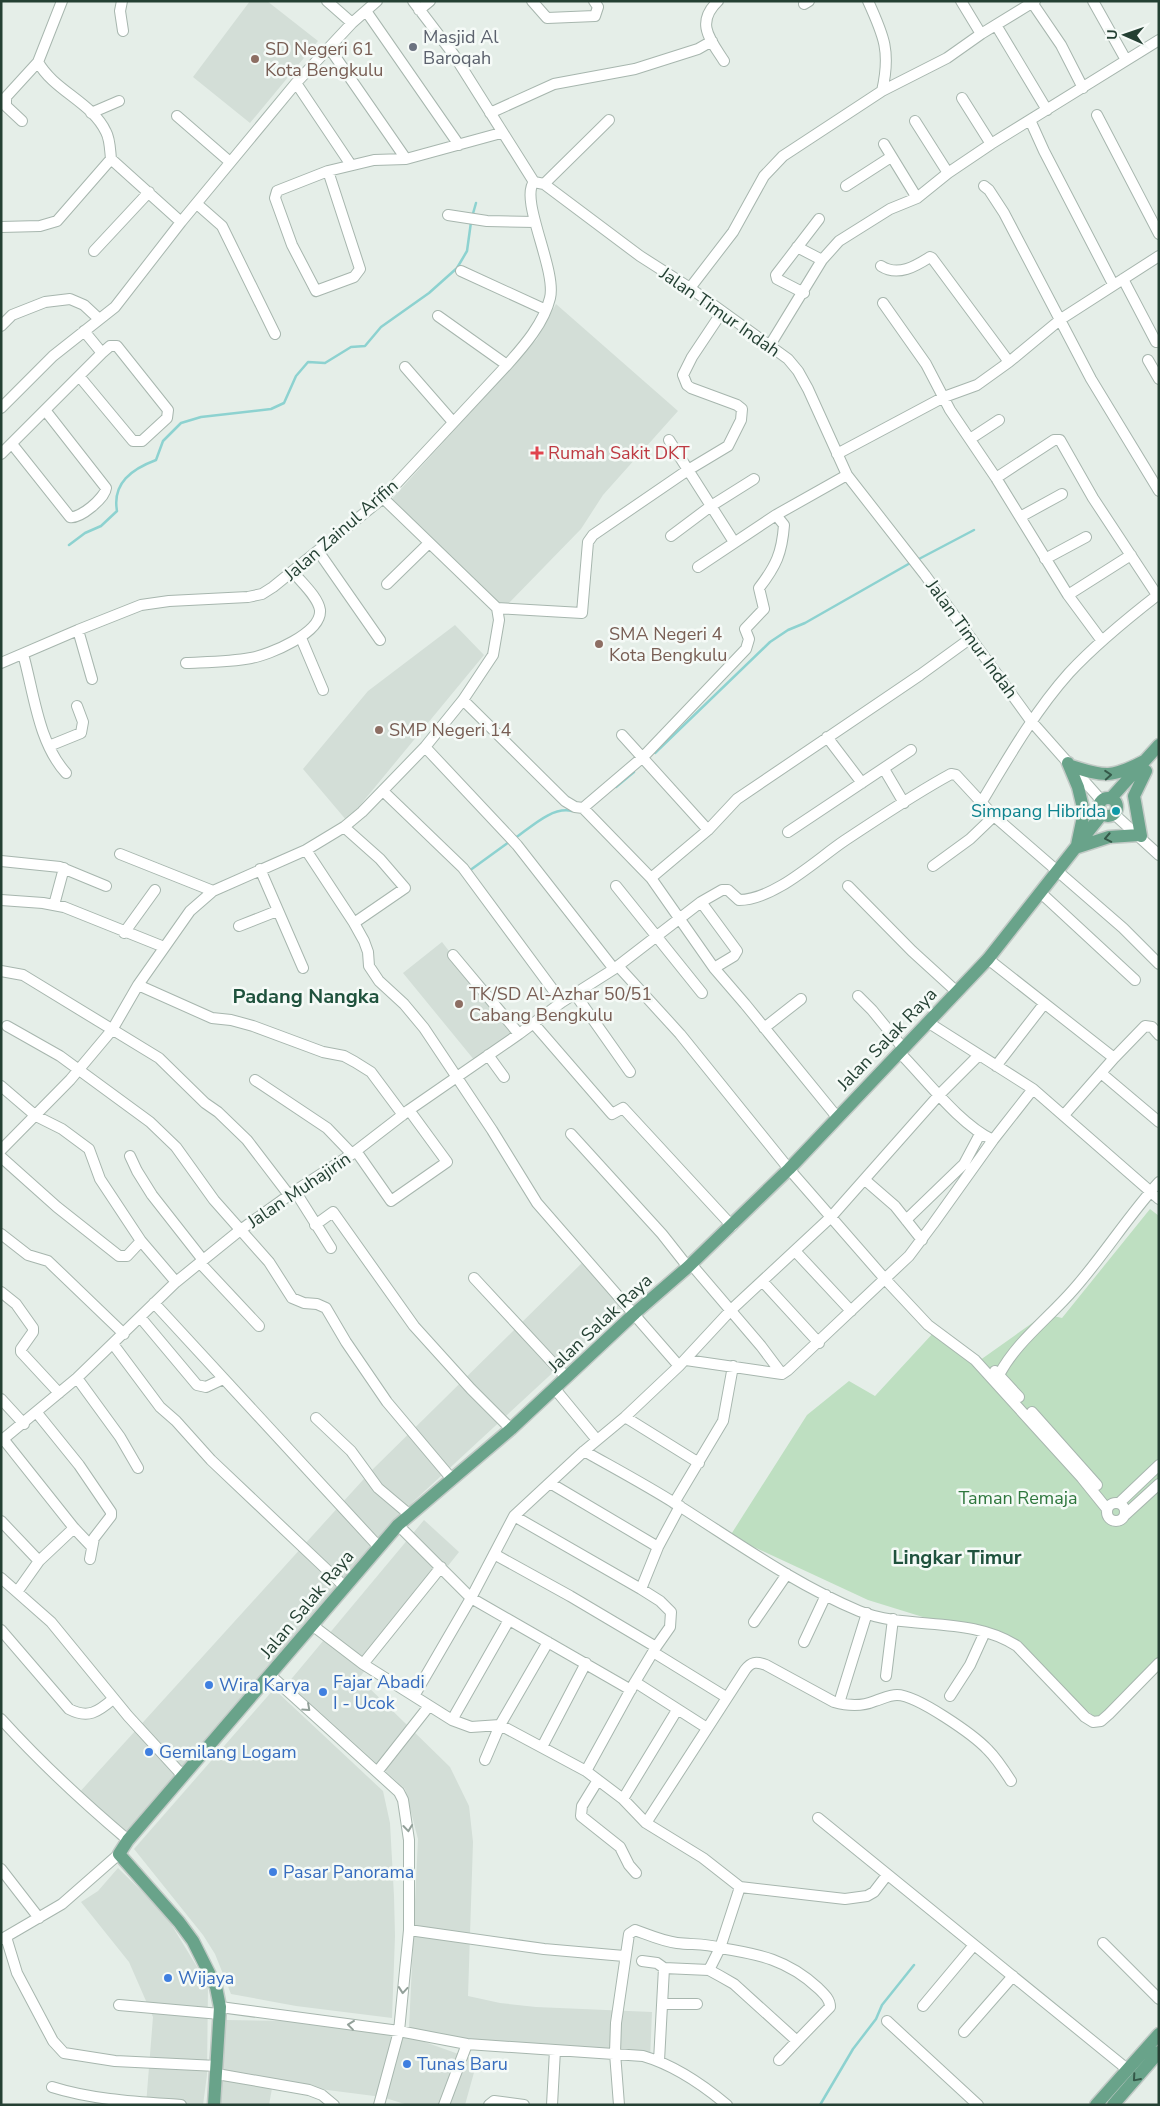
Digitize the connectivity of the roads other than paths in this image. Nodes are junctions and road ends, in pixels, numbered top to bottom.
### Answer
1 (62, 1) edge
2 (122, 1) edge
3 (328, 1) edge
4 (377, 1) edge
5 (430, 1) edge
6 (532, 1) edge
7 (594, 1) edge
8 (718, 1) edge
9 (868, 1) edge
10 (961, 1) edge
11 (1093, 1) edge
12 (1033, 2) edge
13 (416, 5) edge
14 (366, 12) junction
15 (352, 23) junction
16 (996, 25) junction
17 (123, 31) dead end
18 (982, 34) junction
19 (1159, 40) edge
20 (712, 41) junction
21 (330, 49) junction
22 (1126, 60) junction
23 (724, 61) dead end
24 (38, 62) junction
25 (296, 83) junction
26 (1083, 88) junction
27 (882, 91) junction
28 (962, 98) dead end
29 (119, 101) dead end
30 (1047, 110) junction
31 (90, 113) junction
32 (490, 113) junction
33 (1097, 115) dead end
34 (177, 116) dead end
35 (609, 120) dead end
36 (1030, 120) junction
37 (22, 121) dead end
38 (915, 121) dead end
39 (502, 133) junction
40 (884, 144) dead end
41 (991, 144) junction
42 (459, 145) junction
43 (891, 157) junction
44 (112, 159) junction
45 (406, 159) junction
46 (230, 162) junction
47 (352, 165) junction
48 (328, 171) junction
49 (948, 173) junction
50 (539, 183) junction
51 (846, 186) dead end
52 (984, 186) dead end
53 (149, 192) junction
54 (917, 198) junction
55 (197, 204) junction
56 (448, 215) dead end
57 (819, 219) dead end
58 (181, 222) junction
59 (535, 222) junction
60 (1, 227) edge
61 (1159, 234) edge
62 (797, 248) junction
63 (94, 251) dead end
64 (1159, 256) edge
65 (822, 260) junction
66 (881, 266) dead end
67 (461, 271) dead end
68 (1123, 279) junction
69 (1113, 284) junction
70 (690, 288) junction
71 (804, 292) junction
72 (883, 303) dead end
73 (546, 310) junction
74 (722, 312) junction
75 (438, 316) dead end
76 (99, 319) junction
77 (1060, 319) junction
78 (1, 326) edge
79 (84, 331) junction
80 (275, 334) dead end
81 (1156, 342) dead end
82 (770, 345) junction
83 (102, 353) junction
84 (1148, 360) dead end
85 (1009, 362) junction
86 (508, 365) junction
87 (405, 367) dead end
88 (79, 376) junction
89 (1159, 379) edge
90 (944, 397) junction
91 (1, 408) edge
92 (45, 410) junction
93 (999, 420) dead end
94 (453, 422) junction
95 (970, 439) junction
96 (669, 440) dead end
97 (12, 444) junction
98 (1, 454) edge
99 (837, 454) junction
100 (688, 470) junction
101 (847, 475) junction
102 (996, 478) junction
103 (754, 479) dead end
104 (1159, 492) edge
105 (1062, 494) dead end
106 (383, 498) junction
107 (711, 506) junction
108 (776, 515) junction
109 (1020, 517) junction
110 (671, 536) dead end
111 (1086, 537) dead end
112 (734, 542) junction
113 (429, 543) junction
114 (318, 551) junction
115 (1130, 555) junction
116 (1044, 559) junction
117 (698, 567) dead end
118 (294, 572) junction
119 (387, 584) dead end
120 (1068, 595) junction
121 (1158, 595) edge
122 (497, 608) junction
123 (78, 630) junction
124 (301, 638) junction
125 (971, 638) junction
126 (380, 640) dead end
127 (1102, 641) junction
128 (23, 654) junction
129 (1, 663) edge
130 (186, 663) dead end
131 (92, 678) dead end
132 (323, 690) dead end
133 (464, 700) junction
134 (78, 706) dead end
135 (1031, 721) junction
136 (622, 735) dead end
137 (827, 736) junction
138 (1159, 745) edge
139 (49, 746) junction
140 (425, 747) junction
141 (911, 750) dead end
142 (643, 757) junction
143 (1159, 758) edge
144 (1069, 765) junction
145 (1145, 766) junction
146 (884, 769) junction
147 (66, 773) dead end
148 (862, 783) junction
149 (383, 791) junction
150 (1109, 800) junction
151 (904, 803) junction
152 (981, 803) junction
153 (586, 811) junction
154 (1108, 814) junction
155 (994, 816) junction
156 (344, 826) junction
157 (708, 830) junction
158 (788, 832) dead end
159 (1140, 836) junction
160 (1077, 848) junction
161 (306, 850) junction
162 (120, 854) dead end
163 (1159, 855) edge
164 (1, 861) edge
165 (933, 866) dead end
166 (64, 868) junction
167 (260, 869) junction
168 (1059, 871) junction
169 (651, 878) junction
170 (106, 886) dead end
171 (616, 886) dead end
172 (848, 886) dead end
173 (155, 890) dead end
174 (213, 891) junction
175 (1041, 893) junction
176 (1, 900) edge
177 (702, 902) junction
178 (54, 905) junction
179 (278, 911) junction
180 (679, 921) junction
181 (354, 923) junction
182 (240, 926) dead end
183 (124, 933) junction
184 (656, 937) junction
185 (164, 947) junction
186 (453, 955) dead end
187 (988, 959) junction
188 (1159, 964) edge
189 (303, 968) dead end
190 (616, 968) junction
191 (714, 968) junction
192 (1, 971) edge
193 (1135, 980) dead end
194 (138, 985) junction
195 (958, 992) junction
196 (702, 993) dead end
197 (575, 994) junction
198 (858, 996) dead end
199 (801, 999) dead end
200 (562, 1002) junction
201 (1044, 1004) junction
202 (929, 1023) junction
203 (534, 1024) junction
204 (6, 1026) dead end
205 (764, 1028) junction
206 (112, 1030) junction
207 (1156, 1032) edge
208 (519, 1034) junction
209 (901, 1050) junction
210 (488, 1055) junction
211 (978, 1055) junction
212 (1114, 1058) junction
213 (996, 1066) junction
214 (78, 1070) junction
215 (630, 1072) dead end
216 (1101, 1073) junction
217 (457, 1076) junction
218 (504, 1077) dead end
219 (255, 1080) dead end
220 (1, 1086) edge
221 (1034, 1089) junction
222 (939, 1095) junction
223 (406, 1112) junction
224 (1064, 1115) junction
225 (36, 1116) junction
226 (837, 1117) junction
227 (1159, 1122) edge
228 (571, 1134) dead end
229 (980, 1134) junction
230 (993, 1140) junction
231 (1, 1150) edge
232 (354, 1153) junction
233 (130, 1156) dead end
234 (1, 1157) edge
235 (789, 1169) junction
236 (865, 1180) junction
237 (1159, 1182) edge
238 (1150, 1192) junction
239 (292, 1193) junction
240 (1159, 1199) edge
241 (831, 1217) junction
242 (906, 1220) junction
243 (315, 1225) junction
244 (732, 1226) junction
245 (239, 1230) junction
246 (1, 1234) edge
247 (922, 1240) junction
248 (141, 1241) junction
249 (331, 1248) dead end
250 (795, 1251) junction
251 (201, 1261) junction
252 (690, 1266) junction
253 (474, 1278) dead end
254 (885, 1279) junction
255 (176, 1282) junction
256 (763, 1282) junction
257 (1, 1292) edge
258 (154, 1304) junction
259 (731, 1310) junction
260 (851, 1312) junction
261 (634, 1313) junction
262 (140, 1317) junction
263 (258, 1326) dead end
264 (124, 1334) junction
265 (819, 1343) junction
266 (113, 1344) junction
267 (975, 1360) junction
268 (682, 1363) junction
269 (733, 1366) junction
270 (782, 1374) junction
271 (998, 1375) junction
272 (566, 1377) junction
273 (77, 1378) junction
274 (223, 1379) junction
275 (554, 1389) junction
276 (59, 1394) junction
277 (1, 1399) edge
278 (37, 1413) junction
279 (625, 1417) junction
280 (316, 1418) dead end
281 (24, 1424) junction
282 (511, 1429) junction
283 (3, 1440) edge
284 (597, 1440) junction
285 (584, 1451) junction
286 (698, 1463) junction
287 (1159, 1466) edge
288 (138, 1468) dead end
289 (451, 1478) junction
290 (550, 1483) junction
291 (1159, 1484) edge
292 (677, 1504) junction
293 (1113, 1505) junction
294 (410, 1515) junction
295 (1125, 1515) junction
296 (514, 1516) junction
297 (1, 1521) edge
298 (398, 1525) junction
299 (74, 1528) junction
300 (378, 1546) junction
301 (92, 1547) junction
302 (658, 1547) junction
303 (494, 1554) junction
304 (90, 1559) dead end
305 (39, 1561) junction
306 (442, 1567) junction
307 (787, 1574) junction
308 (1, 1578) edge
309 (344, 1586) junction
310 (641, 1589) junction
311 (17, 1592) junction
312 (826, 1595) junction
313 (471, 1598) junction
314 (867, 1613) junction
315 (893, 1618) junction
316 (509, 1620) junction
317 (754, 1622) dead end
318 (312, 1625) junction
319 (1, 1630) edge
320 (985, 1632) junction
321 (548, 1642) junction
322 (804, 1642) dead end
323 (655, 1649) junction
324 (1159, 1663) edge
325 (363, 1664) junction
326 (586, 1664) junction
327 (270, 1675) junction
328 (886, 1676) dead end
329 (633, 1686) junction
330 (414, 1696) junction
331 (950, 1696) dead end
332 (726, 1697) junction
333 (113, 1699) junction
334 (839, 1704) junction
335 (429, 1706) junction
336 (677, 1710) junction
337 (1, 1719) edge
338 (452, 1720) junction
339 (500, 1725) junction
340 (707, 1728) junction
341 (542, 1747) junction
342 (485, 1760) dead end
343 (586, 1771) junction
344 (377, 1772) junction
345 (183, 1776) junction
346 (598, 1780) junction
347 (1011, 1781) dead end
348 (623, 1799) junction
349 (818, 1818) dead end
350 (646, 1823) junction
351 (128, 1840) junction
352 (119, 1854) junction
353 (1, 1869) edge
354 (636, 1873) dead end
355 (887, 1875) junction
356 (740, 1887) junction
357 (39, 1918) junction
358 (409, 1930) junction
359 (4, 1938) edge
360 (1104, 1943) dead end
361 (974, 1945) junction
362 (720, 1948) junction
363 (624, 1956) junction
364 (642, 1961) dead end
365 (664, 1968) junction
366 (709, 1970) junction
367 (1013, 1976) junction
368 (1159, 1999) edge
369 (663, 2004) junction
370 (697, 2004) dead end
371 (119, 2005) dead end
372 (923, 2006) dead end
373 (220, 2011) junction
374 (887, 2021) dead end
375 (399, 2031) junction
376 (964, 2032) dead end
377 (1159, 2034) edge
378 (797, 2041) junction
379 (467, 2044) junction
380 (555, 2050) junction
381 (1159, 2052) edge
382 (615, 2053) junction
383 (779, 2060) dead end
384 (659, 2061) junction
385 (1127, 2069) junction
386 (217, 2070) junction
387 (52, 2087) dead end
388 (181, 2105) edge
389 (214, 2105) edge
390 (334, 2105) edge
391 (379, 2105) edge
392 (444, 2105) edge
393 (489, 2105) edge
394 (524, 2105) edge
395 (552, 2105) edge
396 (619, 2105) edge
397 (727, 2105) edge
398 (978, 2105) edge
399 (1096, 2105) edge
400 (1113, 2105) edge

1 - 24 street
2 - 17 street
3 - 15 street
4 - 14 street
5 - 13 street
6 - 7 street
8 - 20 street
9 - 27 street
10 - 18 street
11 - 22 street
12 - 16 street
12 - 26 street
13 - 32 street, Jalan Timur Indah
14 - 15 street
14 - 42 street
15 - 21 street
16 - 18 street
16 - 30 street
18 - 27 street
19 - 22 street
20 - 23 street
20 - 32 street
21 - 25 street
21 - 45 street
22 - 26 street
24 - 31 street
24 - 37 street
25 - 46 street
25 - 47 street
26 - 30 street
27 - 70 street
28 - 41 street
29 - 31 street
30 - 36 street
31 - 44 street
32 - 39 street, Jalan Timur Indah
33 - 61 street
34 - 46 street
35 - 50 street
36 - 41 street
36 - 69 street
38 - 49 street
39 - 42 street
39 - 50 street, Jalan Timur Indah
40 - 43 street
41 - 49 street
42 - 45 street
43 - 51 street
43 - 54 street
44 - 53 street
44 - 60 street
45 - 47 street
46 - 55 street
47 - 48 street
48 - 48 street
49 - 54 street
50 - 59 street, Jalan Zainul Arifin
50 - 70 street, Jalan Timur Indah
52 - 77 street
53 - 58 street
53 - 63 street
54 - 65 street
55 - 58 street
55 - 80 street
56 - 59 street
57 - 62 street
58 - 76 street
59 - 73 street, Jalan Zainul Arifin
62 - 65 street
62 - 71 street
64 - 68 street
65 - 71 street
66 - 85 street
67 - 73 street
68 - 69 street
68 - 81 street
69 - 77 street
70 - 74 street, Jalan Timur Indah
71 - 82 street
72 - 90 street
73 - 86 street, Jalan Zainul Arifin
74 - 82 street, Jalan Timur Indah
74 - 100 street
75 - 86 street
76 - 78 street
76 - 79 street
77 - 85 street
77 - 104 street
79 - 83 street
79 - 91 street
82 - 99 street, Jalan Timur Indah
83 - 88 street
83 - 88 street
84 - 89 street
85 - 90 street
86 - 94 street, Jalan Zainul Arifin
87 - 94 street
88 - 92 street
90 - 95 street
90 - 99 street
92 - 97 street
92 - 97 street
93 - 95 street
94 - 106 street, Jalan Zainul Arifin
95 - 102 street
96 - 100 street
97 - 98 street
99 - 101 street, Jalan Timur Indah
100 - 107 street
100 - 122 street
101 - 108 street
101 - 125 street, Jalan Timur Indah
102 - 109 street
102 - 115 street
103 - 107 street
105 - 109 street
106 - 113 street
106 - 114 street, Jalan Zainul Arifin
107 - 110 street
107 - 112 street
108 - 112 street
108 - 142 street
109 - 116 street
111 - 116 street
112 - 117 street
113 - 119 street
113 - 122 street
114 - 118 street, Jalan Zainul Arifin
114 - 126 street
115 - 120 street
115 - 121 street
116 - 120 street
118 - 123 street, Jalan Zainul Arifin
118 - 124 street
120 - 127 street
121 - 127 street
122 - 133 street
123 - 128 street, Jalan Zainul Arifin
123 - 131 street
124 - 130 street
124 - 132 street
125 - 135 street, Jalan Timur Indah
125 - 137 street
127 - 135 street
128 - 129 street, Jalan Zainul Arifin
128 - 139 street
133 - 140 street
133 - 153 street
134 - 139 street
135 - 144 street, Jalan Timur Indah
135 - 152 street
136 - 142 street
137 - 148 street
137 - 157 street
138 - 145 main road
139 - 147 street
140 - 149 street
140 - 190 street
141 - 146 street
142 - 153 street
142 - 157 street
143 - 145 main road
144 -> 145 main road
144 - 150 street, Jalan Timur Indah
144 - 160 main road
145 - 150 main road
145 - 159 main road
146 - 148 street
146 - 151 street
148 - 158 street
149 - 156 street
149 - 200 street
150 - 154 main road
151 - 152 street
151 - 177 street, Jalan Muhajirin
152 - 155 street
153 - 169 street
154 - 159 street
154 - 160 main road, Jalan Salak Raya
155 - 165 street
155 - 168 street
156 - 161 street
156 - 181 street
157 - 169 street
159 -> 160 main road
159 - 163 street
160 - 168 main road, Jalan Salak Raya
161 - 167 street
161 - 181 street
162 - 174 street
164 - 166 street
166 - 170 street
166 - 178 street
167 - 174 street
167 - 179 street
168 - 175 main road, Jalan Salak Raya
168 - 188 street
169 - 180 street
171 - 184 street
172 - 195 street
173 - 183 street
174 - 185 street
175 - 187 main road, Jalan Salak Raya
175 - 193 street
176 - 178 street
177 - 180 street, Jalan Muhajirin
177 - 191 street
178 - 183 street
179 - 182 street
179 - 189 street
180 - 184 street, Jalan Muhajirin
180 - 191 street
181 - 217 street
183 - 185 street
184 - 190 street, Jalan Muhajirin
184 - 196 street
185 - 194 street
186 - 208 street
187 - 195 main road, Jalan Salak Raya
187 - 201 street
190 - 197 street, Jalan Muhajirin
190 - 235 street
191 - 205 street
192 - 206 street
194 - 206 street
194 - 223 street
195 - 202 main road, Jalan Salak Raya
197 - 200 street, Jalan Muhajirin
197 - 215 street
198 - 209 street
199 - 205 street
200 - 203 street, Jalan Muhajirin
201 - 212 street
201 - 213 street
202 - 209 main road, Jalan Salak Raya
202 - 211 street
203 - 208 street, Jalan Muhajirin
203 - 244 street
204 - 214 street
205 - 226 street
206 - 214 street
206 - 239 street
207 - 212 street
208 - 210 street, Jalan Muhajirin
209 - 222 street
209 - 226 main road, Jalan Salak Raya
210 - 217 street, Jalan Muhajirin
210 - 218 street
211 - 213 street
211 - 222 street
212 - 216 street
213 - 221 street
214 - 225 street
214 - 245 street
216 - 224 street
216 - 227 street
217 - 223 street, Jalan Muhajirin
217 - 261 street
219 - 232 street
220 - 225 street
221 - 224 street
221 - 230 street
222 - 229 street
222 - 236 street
223 - 232 street, Jalan Muhajirin
223 - 232 street
224 - 238 street
225 - 231 street
225 - 248 street
226 - 235 main road, Jalan Salak Raya
228 - 252 street
229 - 230 street
229 - 242 street
230 - 247 street
232 - 239 street, Jalan Muhajirin
233 - 251 street
234 - 248 street
235 - 241 street
235 - 244 main road, Jalan Salak Raya
236 - 241 street
236 - 242 street
237 - 238 street
238 - 240 street
238 - 271 street
239 - 243 street
239 - 245 street, Jalan Muhajirin
241 - 250 street
241 - 254 street
242 - 247 street
243 - 249 street
243 - 282 street
244 - 252 main road, Jalan Salak Raya
245 - 251 street, Jalan Muhajirin
245 - 289 street
246 - 264 street
247 - 254 street
248 - 255 street
250 - 256 street
250 - 260 street
251 - 255 street, Jalan Muhajirin
251 - 263 street
252 - 259 street
252 - 261 main road, Jalan Salak Raya
253 - 272 street
254 - 260 street
254 - 267 street
255 - 258 street, Jalan Muhajirin
256 - 259 street
256 - 265 street
257 - 276 street
258 - 262 street, Jalan Muhajirin
258 - 274 street
259 - 268 street
259 - 270 street
260 - 265 street
261 - 268 street
261 - 272 main road, Jalan Salak Raya
262 - 264 street, Jalan Muhajirin
262 - 274 street
264 - 266 street, Jalan Muhajirin
265 - 270 street
266 - 273 street, Jalan Muhajirin
266 - 309 street
267 - 271 street
267 - 293 street
268 - 269 street
268 - 279 street
269 - 270 street
269 - 286 street
271 - 293 street
272 - 275 main road, Jalan Salak Raya
273 - 276 street, Jalan Muhajirin
273 - 288 street
274 - 300 street
275 - 282 main road, Jalan Salak Raya
275 - 284 street
276 - 278 street, Jalan Muhajirin
277 - 281 street
278 - 281 street, Jalan Muhajirin
278 - 301 street
279 - 284 street
279 - 286 street
280 - 294 street
281 - 283 street, Jalan Muhajirin
282 - 289 main road, Jalan Salak Raya
283 - 299 street
284 - 285 street
285 - 290 street
285 - 292 street
286 - 292 street
287 - 293 street
289 - 294 main road, Jalan Salak Raya
290 - 296 street
290 - 302 street
291 - 295 street
292 - 302 street
292 - 307 street
293 - 295 street
293 - 295 street
294 - 298 main road, Jalan Salak Raya
296 - 303 street
296 - 310 street
297 - 305 street
298 - 300 main road, Jalan Salak Raya
298 - 306 street
299 - 301 street
299 - 305 street
300 - 309 main road, Jalan Salak Raya
301 - 304 street
302 - 310 street
303 - 313 street
303 - 323 street
305 - 311 street
306 - 313 street
306 - 325 street
307 - 312 street
307 - 317 street
308 - 311 street
309 - 318 main road, Jalan Salak Raya
310 - 323 street
311 - 333 street
312 - 314 street
312 - 322 street
313 - 316 street
313 - 330 street
314 - 315 street
314 - 334 street
315 - 320 street
315 - 328 street
316 - 321 street
316 - 338 street
318 - 325 street
318 - 327 main road, Jalan Salak Raya
319 - 333 street
320 - 324 street
320 - 331 street
321 - 326 street
321 - 339 street
323 - 329 street
323 - 332 street
325 - 330 street
326 - 329 street
326 - 341 street
327 -> 344 street
327 - 345 main road, Jalan Salak Raya
329 - 336 street
329 - 343 street
330 - 335 street
332 - 334 street
332 - 340 street
333 - 345 street
334 - 347 street
335 - 338 street
335 - 344 street
336 - 340 street
336 - 348 street
337 - 351 street
338 - 339 street
339 - 341 street
339 - 342 street
340 - 350 street
341 - 343 street
343 - 346 street
344 -> 358 street
345 - 351 main road, Jalan Salak Raya
346 - 348 street
346 - 354 street
348 - 350 street
349 - 355 street
350 - 356 street
351 - 352 main road, Jalan Salak Raya
352 - 357 street
352 - 373 main road
353 - 357 street
355 - 356 street
355 - 361 street
356 - 362 street
357 - 359 street
358 - 363 street
358 -> 375 street
359 - 386 street
360 - 368 street
361 - 367 street
361 - 372 street
362 - 363 street
362 - 366 street
362 - 378 street
363 - 382 street
364 - 365 street
365 - 366 street
365 - 369 street
366 - 378 street
367 - 376 street
367 - 385 street
369 - 370 street
369 - 384 street
371 - 373 street
375 -> 373 street
373 - 386 main road
374 - 398 street
375 - 379 street
375 - 391 street
377 - 385 main road
378 - 383 street
379 - 380 street
379 - 392 street
380 - 382 street
380 - 395 street
381 -> 400 main road
382 - 384 street
382 - 396 street
384 - 397 street
385 - 399 main road
386 - 389 main road
386 - 390 street
387 - 388 street
393 - 394 street

